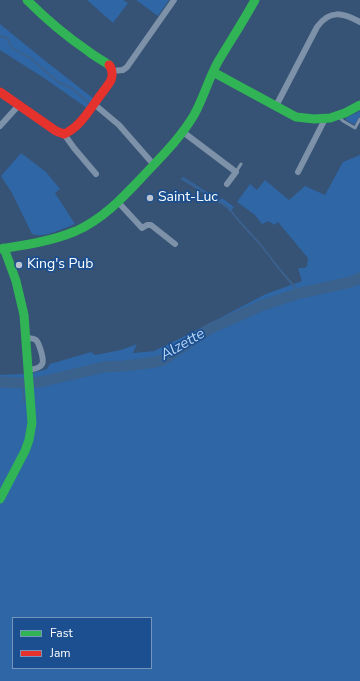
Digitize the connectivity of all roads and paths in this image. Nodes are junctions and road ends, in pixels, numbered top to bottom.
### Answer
1 (28, 0) edge
2 (174, 0) edge
3 (255, 0) edge
4 (360, 22) edge
5 (112, 71) junction
6 (213, 72) junction
7 (0, 92) edge
8 (94, 104) junction
9 (19, 105) junction
10 (360, 105) edge
11 (276, 106) junction
12 (339, 116) junction
13 (360, 119) edge
14 (325, 120) junction
15 (0, 126) edge
16 (183, 132) junction
17 (64, 134) junction
18 (241, 164) dead end
19 (154, 165) junction
20 (236, 172) junction
21 (298, 172) dead end
22 (96, 174) dead end
23 (226, 184) dead end
24 (118, 202) junction
25 (175, 244) dead end
26 (2, 249) edge
27 (26, 338) junction
28 (28, 372) junction
29 (0, 499) edge

1 - 5 street
2 - 5 street
3 - 6 street
4 - 11 street
5 - 8 street
6 - 11 street
6 - 16 street
7 - 9 street
8 - 17 street
8 - 19 street
9 - 15 street
9 - 17 street
10 - 12 street
11 - 14 street
12 - 13 lane
12 - 14 street
14 - 21 street
16 - 19 street
16 - 20 street
17 - 22 street
18 - 20 lane
19 - 24 street
20 - 23 street
24 - 25 street
24 - 26 street
26 - 27 street
27 - 28 street
27 - 28 street
28 - 29 street

